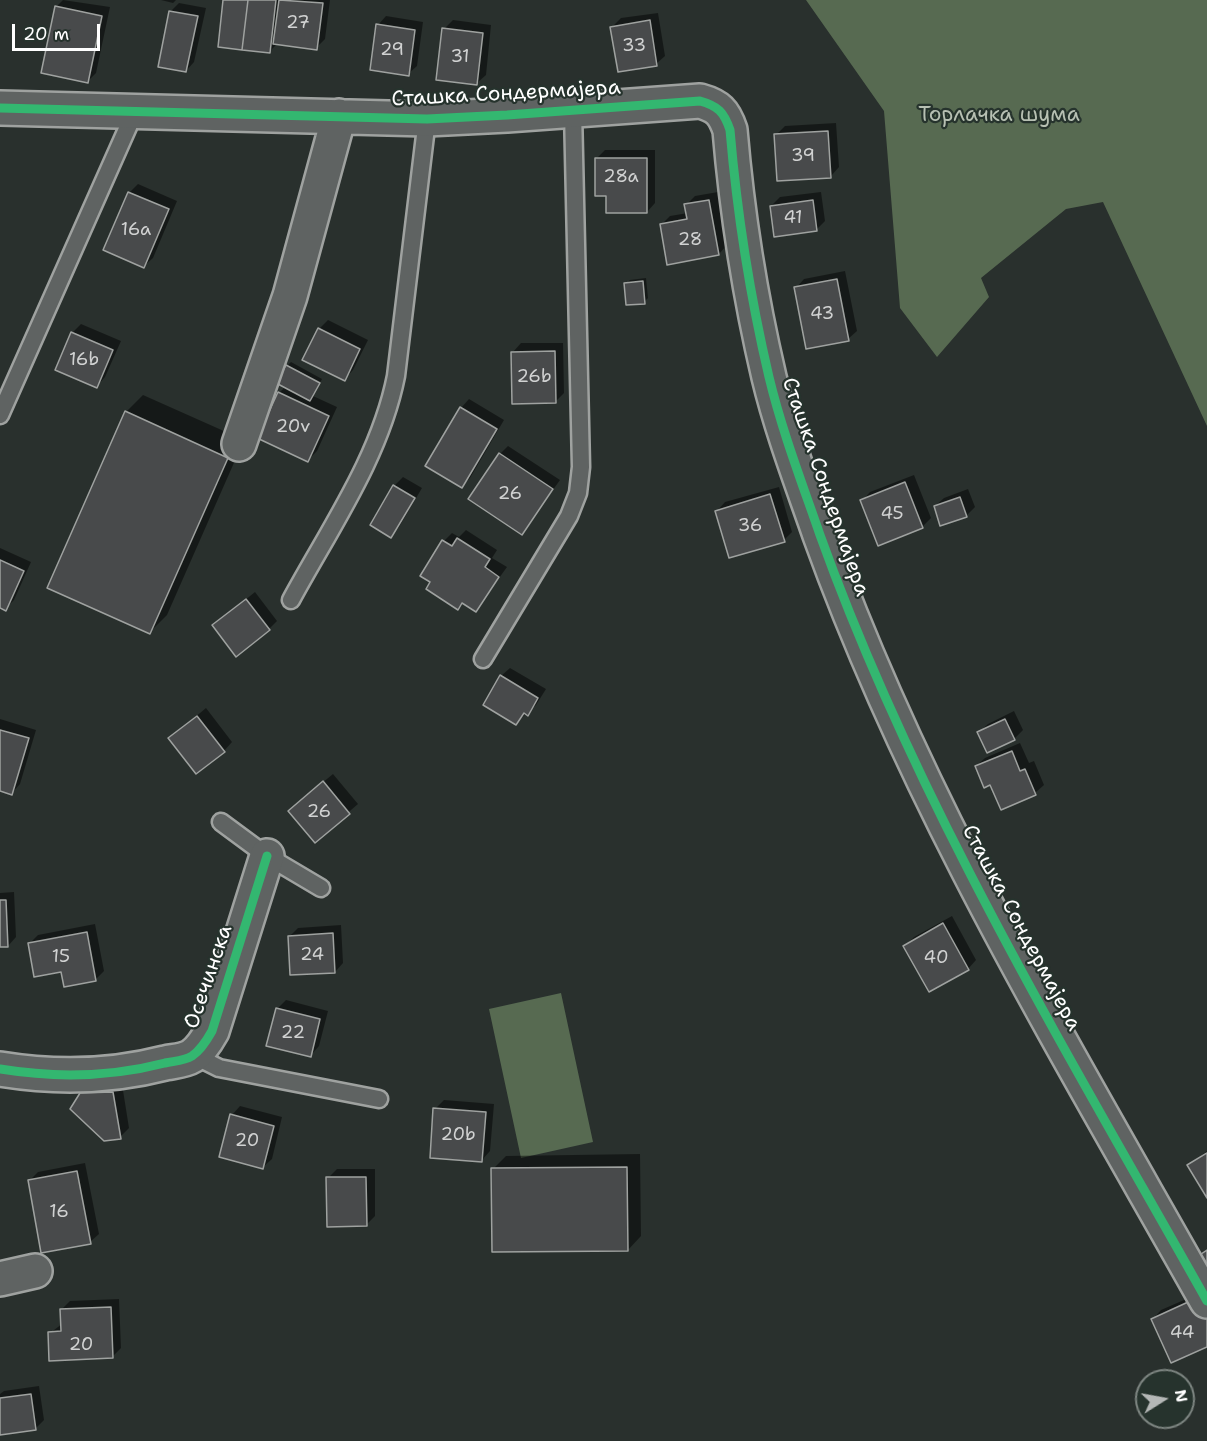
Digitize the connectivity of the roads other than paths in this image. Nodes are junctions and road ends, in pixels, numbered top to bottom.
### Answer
1 (0, 108) edge
2 (136, 109) junction
3 (573, 111) junction
4 (339, 116) junction
5 (428, 118) junction
6 (0, 415) edge
7 (239, 444) dead end
8 (291, 600) dead end
9 (483, 659) dead end
10 (222, 822) dead end
11 (267, 856) junction
12 (321, 888) dead end
13 (193, 1055) junction
14 (0, 1069) edge
15 (379, 1099) dead end
16 (35, 1271) dead end
17 (0, 1279) edge
18 (1207, 1301) edge

1 - 2 street, Сташка Сондермајера
2 - 4 street, Сташка Сондермајера
2 - 6 lane
3 - 5 street, Сташка Сондермајера
3 - 9 lane
3 - 18 street, Сташка Сондермајера
4 - 5 street, Сташка Сондермајера
4 - 7 street
5 - 8 lane
10 - 11 lane
11 - 12 lane
11 - 13 street, Осечинска
13 - 14 street, Осечинска
13 - 15 lane
16 - 17 street

